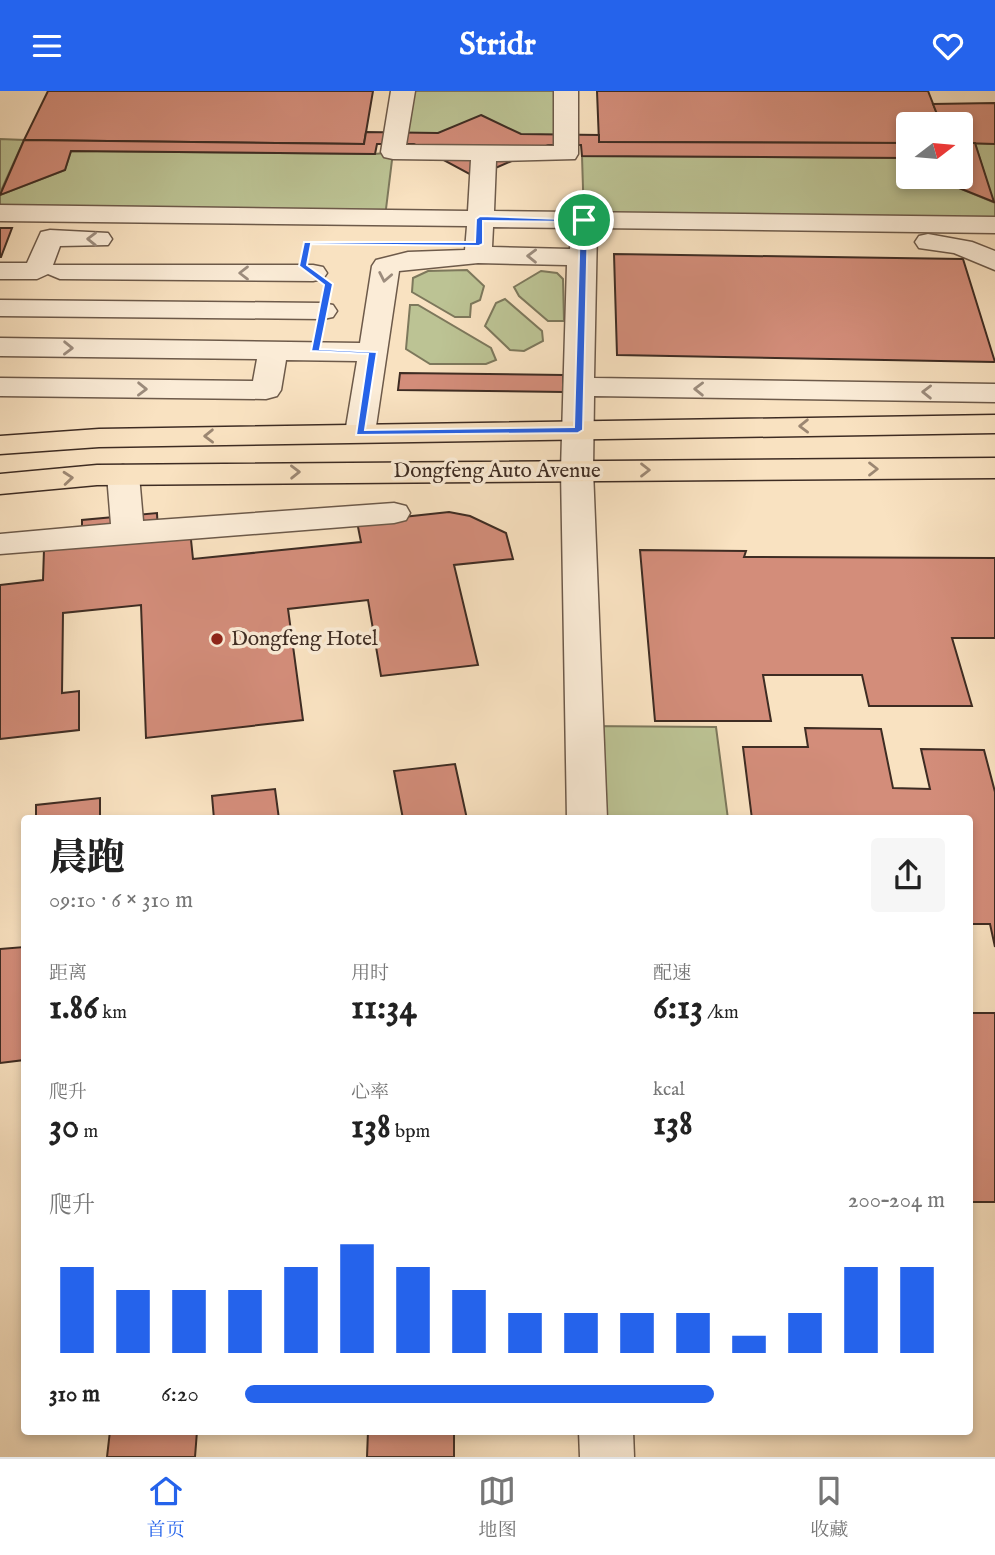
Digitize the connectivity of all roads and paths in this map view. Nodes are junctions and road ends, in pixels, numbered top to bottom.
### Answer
1 (403, 91) edge
2 (566, 91) edge
3 (484, 153) junction
4 (0, 213) edge
5 (995, 225) edge
6 (479, 239) junction
7 (583, 241) junction
8 (308, 242) junction
9 (995, 262) edge
10 (0, 271) edge
11 (49, 271) junction
12 (313, 273) junction
13 (0, 308) edge
14 (45, 309) junction
15 (323, 311) junction
16 (0, 347) edge
17 (29, 348) junction
18 (273, 351) junction
19 (315, 351) junction
20 (373, 352) junction
21 (0, 387) edge
22 (580, 387) junction
23 (995, 393) edge
24 (995, 424) edge
25 (578, 430) junction
26 (360, 433) junction
27 (0, 445) edge
28 (995, 468) edge
29 (577, 471) junction
30 (123, 475) junction
31 (0, 484) edge
32 (394, 513) dead end
33 (128, 532) junction
34 (0, 544) edge
35 (587, 815) edge
36 (606, 1435) edge
37 (607, 1457) edge

1 - 3 street
2 - 3 street
3 - 6 street
4 - 6 street
5 - 7 street
6 - 7 street
7 -> 6 street
6 - 8 street
6 -> 20 street
7 - 9 street
7 - 22 street
8 -> 11 street
8 - 12 street
10 - 11 street
12 -> 11 street
11 - 14 street
12 - 15 street
13 - 14 street
14 - 15 street
14 - 17 street
15 - 19 street
16 - 17 street
17 -> 18 street
18 - 19 street
21 -> 18 street
19 - 20 street
20 - 26 street
23 -> 22 street
22 - 25 street
24 -> 25 main road, Dongfeng Auto Avenue
25 - 26 main road, Dongfeng Auto Avenue
25 - 29 street
26 -> 27 main road, Dongfeng Auto Avenue
29 -> 28 main road, Dongfeng Auto Avenue
30 -> 29 main road, Dongfeng Auto Avenue
29 - 35 street
31 -> 30 main road, Dongfeng Auto Avenue
30 - 33 street
32 - 33 street
33 - 34 street
36 - 37 street

